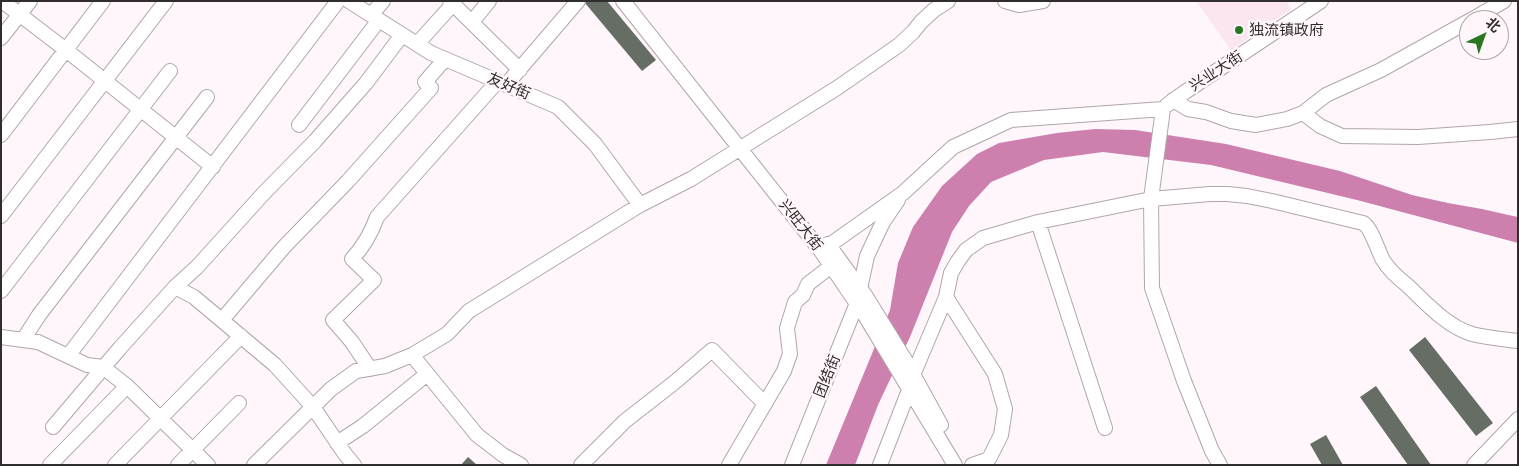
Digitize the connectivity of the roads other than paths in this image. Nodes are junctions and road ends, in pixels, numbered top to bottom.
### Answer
1 (2, 1) edge
2 (30, 1) edge
3 (102, 1) edge
4 (166, 1) edge
5 (338, 1) edge
6 (349, 1) edge
7 (384, 1) edge
8 (489, 1) edge
9 (578, 1) edge
10 (622, 1) edge
11 (632, 1) edge
12 (948, 1) edge
13 (1005, 1) edge
14 (1043, 1) edge
15 (1321, 1) edge
16 (1504, 1) edge
17 (452, 3) edge
18 (1489, 10) edge
19 (20, 15) junction
20 (375, 18) junction
21 (472, 22) junction
22 (1459, 27) edge
23 (402, 35) junction
24 (1, 38) edge
25 (417, 44) junction
26 (66, 50) junction
27 (444, 59) junction
28 (520, 70) junction
29 (170, 71) dead end
30 (105, 82) junction
31 (502, 83) junction
32 (207, 97) dead end
33 (1168, 104) junction
34 (141, 110) junction
35 (1303, 112) junction
36 (299, 125) dead end
37 (1518, 129) edge
38 (1, 135) edge
39 (176, 138) junction
40 (744, 146) junction
41 (213, 167) junction
42 (903, 193) junction
43 (1151, 199) junction
44 (640, 205) junction
45 (1, 216) edge
46 (1038, 222) junction
47 (825, 248) junction
48 (835, 262) junction
49 (175, 288) junction
50 (1, 291) edge
51 (946, 297) junction
52 (862, 300) junction
53 (222, 320) junction
54 (241, 336) junction
55 (1, 337) edge
56 (23, 340) junction
57 (1518, 340) edge
58 (412, 355) junction
59 (68, 356) junction
60 (103, 367) junction
61 (370, 369) junction
62 (907, 371) junction
63 (427, 374) junction
64 (127, 386) junction
65 (909, 390) junction
66 (239, 403) dead end
67 (765, 404) junction
68 (313, 407) junction
69 (160, 418) junction
70 (1518, 419) edge
71 (52, 427) dead end
72 (1105, 428) dead end
73 (338, 443) junction
74 (193, 450) junction
75 (50, 465) edge
76 (115, 465) edge
77 (178, 465) edge
78 (208, 465) edge
79 (254, 465) edge
80 (354, 465) edge
81 (521, 465) edge
82 (580, 465) edge
83 (729, 465) edge
84 (792, 465) edge
85 (880, 465) edge
86 (955, 465) edge
87 (963, 465) edge
88 (972, 465) edge
89 (1220, 465) edge
90 (1474, 465) edge

1 - 19 street
2 - 19 street
3 - 26 street
4 - 30 street
5 - 41 street
6 - 20 street, 友好街
7 - 20 street
8 - 21 street
9 - 28 street
10 - 40 street, 兴旺大街
11 - 40 street, 兴旺大街
12 - 40 street
13 - 14 street
15 - 33 street, 兴业大街
16 - 18 street
17 - 21 street
17 - 25 street
19 - 24 street
19 - 26 street
20 - 23 street, 友好街
20 - 36 street
21 - 28 street
22 - 35 street
23 - 25 street, 友好街
23 - 49 street
25 - 27 street, 友好街
26 - 30 street
26 - 38 street
27 - 31 street, 友好街
27 - 53 street
28 - 31 street
29 - 34 street
30 - 34 street
30 - 45 street
31 - 44 street, 友好街
31 - 61 street
32 - 39 street
33 - 35 street
33 - 42 street
33 - 43 street
34 - 39 street
34 - 50 street
35 - 37 street
39 - 41 street
39 - 56 street
40 - 44 street
40 - 47 street, 兴旺大街
41 - 59 street
42 - 47 street
42 - 52 street, 团结街
43 - 46 street
43 - 57 street
43 - 89 street
44 - 58 street
46 - 51 street
46 - 72 street
47 - 48 street, 兴旺大街
48 - 52 street, 兴旺大街
48 - 67 street
49 - 53 street
49 - 60 street
51 - 62 street
51 - 88 street
52 - 62 street, 兴旺大街
52 - 84 street, 团结街
53 - 54 street
54 - 68 street
54 - 69 street
55 - 56 street
56 - 59 street
58 - 61 street
58 - 63 street
59 - 60 street
60 - 64 street
60 - 71 street
61 - 68 street
62 - 65 street
62 - 87 street, 兴旺大街
63 - 73 street
63 - 81 street
64 - 69 street
64 - 75 street
65 - 85 street
65 - 86 street
66 - 74 street
67 - 82 street
67 - 83 street
68 - 73 street
68 - 79 street
69 - 74 street
69 - 76 street
70 - 90 street
73 - 80 street
74 - 77 street
74 - 78 street

